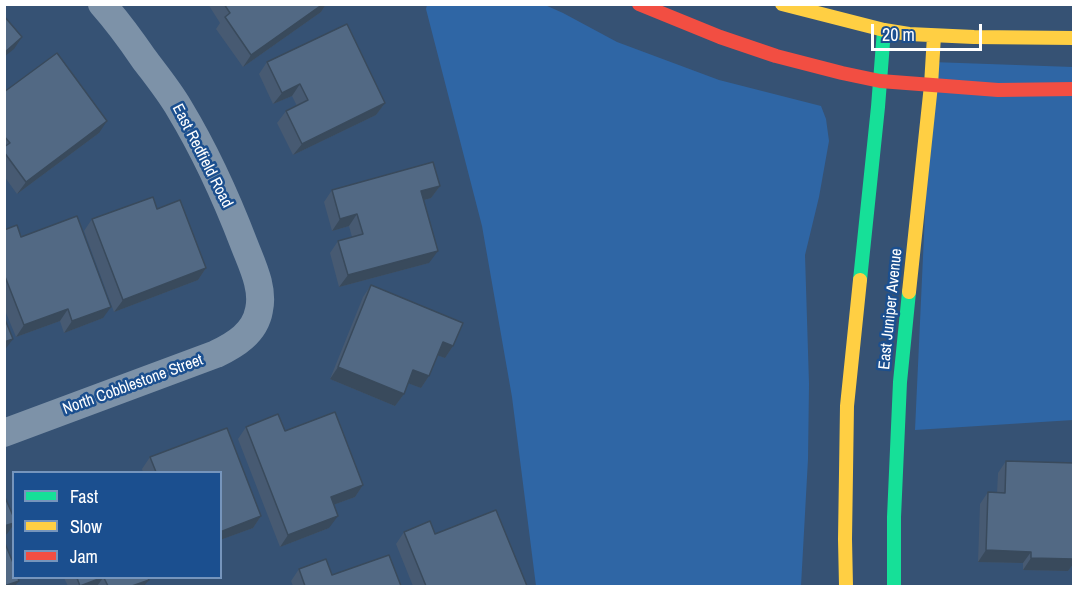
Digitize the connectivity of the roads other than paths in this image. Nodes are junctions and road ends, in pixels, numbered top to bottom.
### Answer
1 (102, 4) edge
2 (639, 4) edge
3 (782, 4) edge
4 (884, 30) junction
5 (934, 36) junction
6 (1074, 38) edge
7 (880, 81) junction
8 (931, 85) junction
9 (1074, 89) edge
10 (255, 325) joint
11 (4, 433) edge
12 (846, 586) edge
13 (894, 586) edge

1 - 10 street, East Redfield Road
2 - 7 street
3 - 4 street
4 - 5 street
4 - 7 street, East Juniper Avenue
5 - 6 street
5 - 8 street, East Juniper Avenue
7 - 8 street
7 - 12 street, East Juniper Avenue
8 - 9 street
8 - 13 street, East Juniper Avenue
10 - 11 street, North Cobblestone Street

